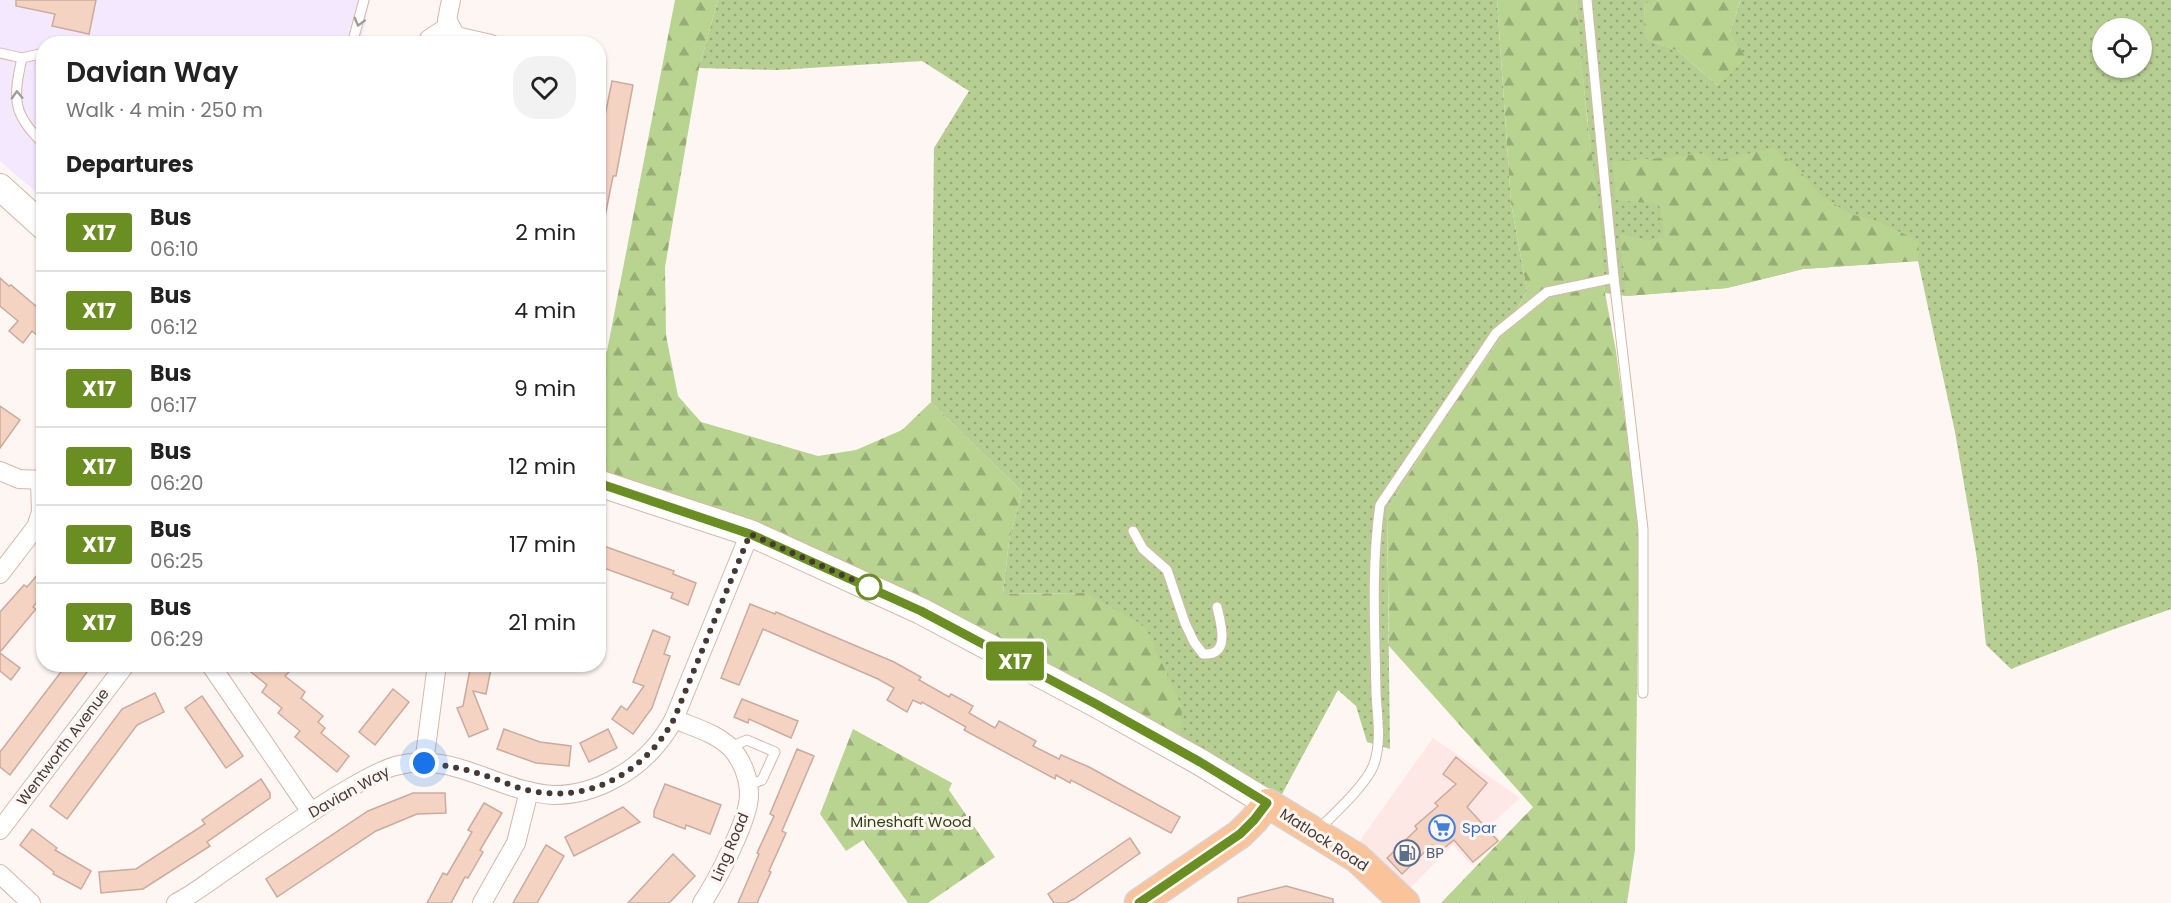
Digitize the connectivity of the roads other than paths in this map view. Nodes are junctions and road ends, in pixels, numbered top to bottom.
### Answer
1 (364, 0) edge
2 (451, 0) edge
3 (1587, 0) edge
4 (450, 25) junction
5 (354, 36) edge
6 (434, 36) edge
7 (456, 36) edge
8 (0, 53) edge
9 (36, 55) edge
10 (22, 58) junction
11 (36, 136) edge
12 (0, 187) edge
13 (36, 220) edge
14 (1614, 278) junction
15 (0, 471) edge
16 (36, 480) edge
17 (606, 486) edge
18 (36, 527) edge
19 (1133, 531) dead end
20 (750, 534) junction
21 (0, 574) edge
22 (1217, 607) dead end
23 (120, 672) edge
24 (215, 672) edge
25 (436, 672) edge
26 (1643, 693) dead end
27 (674, 719) junction
28 (730, 747) junction
29 (424, 763) junction
30 (749, 785) junction
31 (529, 791) junction
32 (1267, 803) junction
33 (311, 812) junction
34 (0, 830) edge
35 (1316, 832) junction
36 (0, 874) edge
37 (182, 902) edge
38 (31, 903) edge
39 (482, 903) edge
40 (702, 903) edge
41 (1139, 903) edge
42 (1405, 903) edge

1 -> 5 lane
2 - 4 street
3 - 14 lane
4 - 6 street
4 - 7 street
8 - 10 lane
9 - 10 lane
11 -> 10 lane
12 - 13 street
14 - 26 lane
14 - 35 lane
15 - 16 street
17 - 20 street
18 - 21 street
19 - 22 lane
20 - 27 street, Davian Way
20 - 32 street
23 - 34 street, Wentworth Avenue
24 - 33 street
25 - 29 street
27 - 28 street, Ling Road
27 - 31 street, Davian Way
28 - 30 street, Ling Road
28 - 30 lane
29 - 31 street, Davian Way
29 - 33 street, Davian Way
30 - 40 street, Ling Road
31 - 39 street
32 - 35 main road, Matlock Road
32 - 41 main road
33 - 37 street, Davian Way
35 - 42 main road, Matlock Road
36 - 38 street

